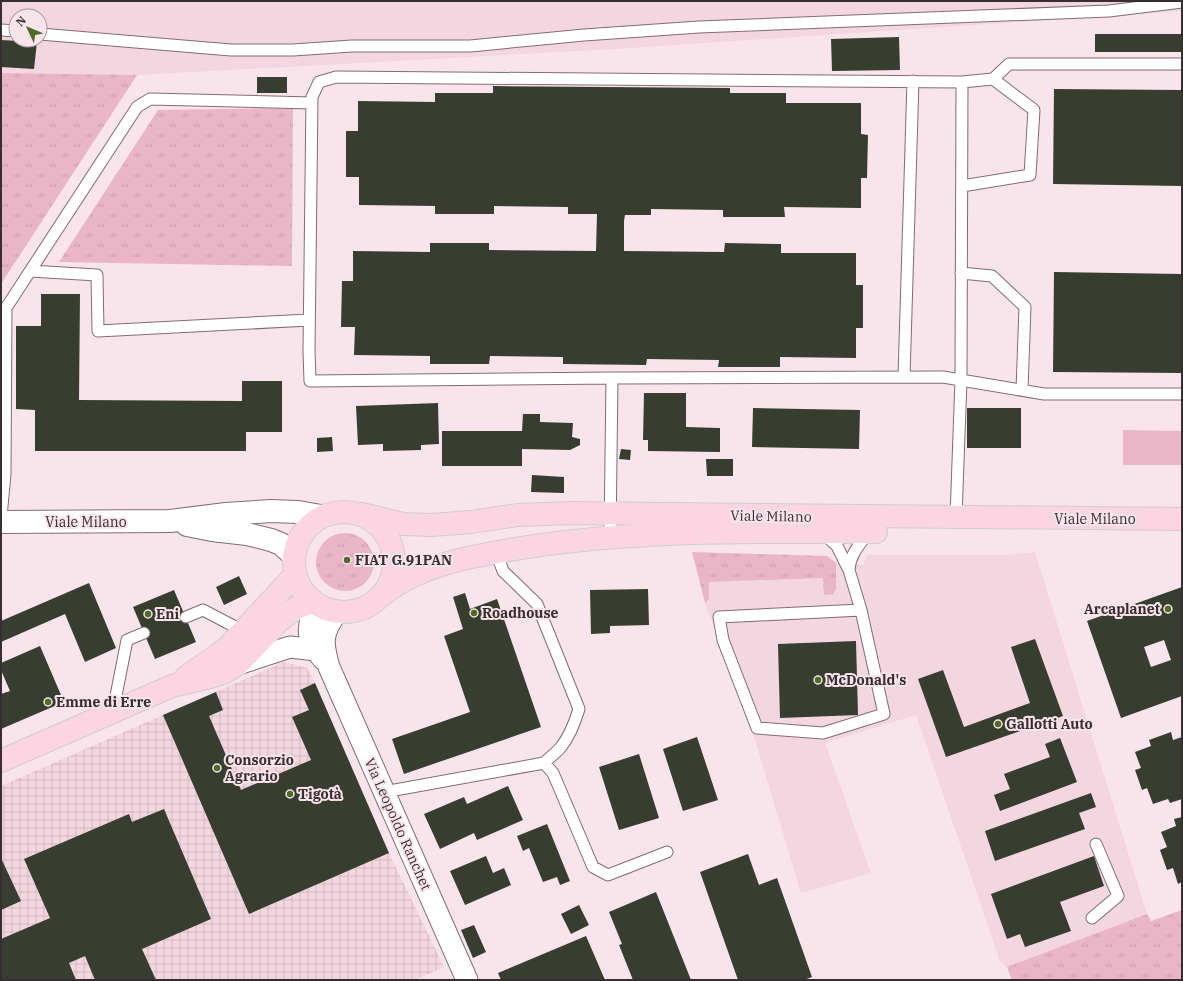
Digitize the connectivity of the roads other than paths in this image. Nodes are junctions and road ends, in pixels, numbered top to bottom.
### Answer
1 (1182, 2) edge
2 (48, 35) edge
3 (1182, 64) edge
4 (993, 79) junction
5 (913, 81) junction
6 (962, 82) junction
7 (312, 103) junction
8 (962, 186) junction
9 (30, 271) junction
10 (961, 273) junction
11 (309, 320) junction
12 (904, 377) junction
13 (612, 378) junction
14 (961, 380) junction
15 (1022, 390) junction
16 (1182, 394) edge
17 (362, 514) junction
18 (611, 514) junction
19 (321, 516) junction
20 (1, 517) edge
21 (956, 518) junction
22 (1182, 519) edge
23 (170, 521) junction
24 (1, 522) edge
25 (822, 532) junction
26 (869, 532) junction
27 (1182, 532) edge
28 (610, 537) junction
29 (496, 552) junction
30 (294, 566) junction
31 (850, 570) junction
32 (382, 595) junction
33 (315, 603) junction
34 (861, 610) junction
35 (337, 612) junction
36 (186, 617) dead end
37 (243, 631) junction
38 (144, 633) dead end
39 (316, 650) junction
40 (238, 664) junction
41 (329, 667) junction
42 (172, 686) junction
43 (113, 711) junction
44 (1, 761) edge
45 (544, 763) junction
46 (384, 792) junction
47 (1096, 844) dead end
48 (667, 852) dead end
49 (1092, 918) dead end
50 (466, 980) edge

1 - 2 lane
3 - 4 lane
4 - 6 lane
4 - 8 lane
5 - 6 lane
5 - 7 lane
5 - 12 lane
6 - 8 lane
7 - 9 lane
7 - 11 lane
8 - 10 lane
9 - 11 lane
9 - 20 lane
10 - 14 lane
10 - 15 lane
11 - 13 lane
12 - 13 lane
12 - 14 lane
13 - 18 lane
14 - 15 lane
14 - 21 lane
15 - 16 lane
17 - 18 main road, Viale Milano
17 - 19 main road
17 - 32 main road
18 - 21 main road, Viale Milano
18 - 28 lane
19 - 23 street, Viale Milano
19 - 30 main road
21 - 22 main road, Viale Milano
23 - 24 street, Viale Milano
23 - 30 street, Viale Milano
25 - 26 main road, Viale Milano
25 - 28 main road, Viale Milano
25 - 31 lane
26 - 27 main road, Viale Milano
26 - 31 lane
28 - 29 main road, Viale Milano
29 - 32 main road, Viale Milano
29 - 45 lane
30 - 33 main road
30 - 37 main road
31 - 34 lane
32 - 35 main road
33 - 35 main road
33 - 39 street
33 - 40 main road
34 - 34 lane
35 - 41 street
36 - 37 lane
37 - 42 main road
38 - 43 lane
39 - 40 street
39 - 41 street
40 - 42 main road
41 - 46 street, Via Leopoldo Ranchet
42 - 43 main road
43 - 44 main road
45 - 46 lane
45 - 48 lane
46 - 50 street, Via Leopoldo Ranchet
47 - 49 lane

